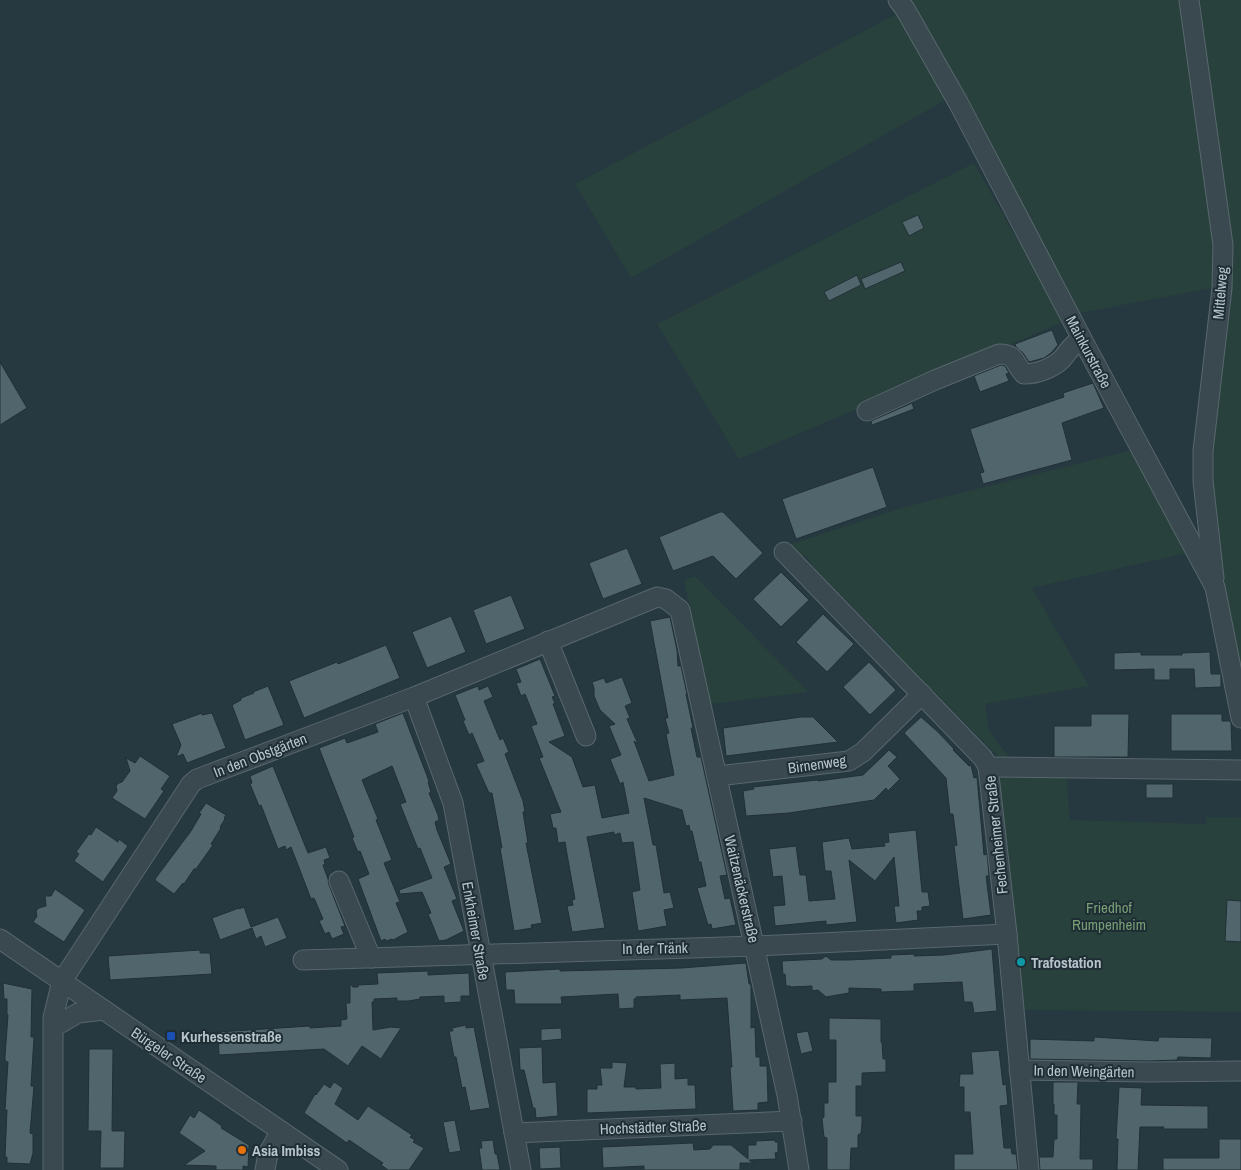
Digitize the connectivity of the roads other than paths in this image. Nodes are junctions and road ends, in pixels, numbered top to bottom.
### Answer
1 (898, 0) edge
2 (1189, 0) edge
3 (1082, 339) junction
4 (868, 411) dead end
5 (784, 552) dead end
6 (1216, 587) junction
7 (680, 610) joint
8 (548, 641) junction
9 (922, 694) junction
10 (414, 697) junction
11 (1241, 718) edge
12 (586, 736) dead end
13 (988, 767) junction
14 (1241, 770) edge
15 (717, 776) junction
16 (339, 881) dead end
17 (1007, 934) junction
18 (0, 939) edge
19 (755, 946) junction
20 (480, 954) junction
21 (371, 958) junction
22 (303, 960) dead end
23 (69, 986) junction
24 (104, 1010) junction
25 (57, 1027) junction
26 (1020, 1070) junction
27 (1241, 1070) edge
28 (792, 1121) junction
29 (281, 1131) junction
30 (514, 1133) junction
31 (53, 1170) edge
32 (264, 1170) edge
33 (338, 1170) edge
34 (521, 1170) edge
35 (799, 1170) edge
36 (1029, 1170) edge

1 - 3 street, Mainkurstraße
2 - 6 street, Mittelweg
3 - 4 street
3 - 6 street, Mainkurstraße
5 - 9 street, Fechenheimer Straße
6 - 11 street, Mainkurstraße
7 - 8 street, In den Obstgärten
7 - 15 street, Waitzenäckerstraße
8 - 10 street, In den Obstgärten
8 - 12 street
9 - 13 street, Fechenheimer Straße
9 - 15 street, Birnenweg
10 - 20 street, Enkheimer Straße
10 - 23 street, In den Obstgärten
13 - 14 street
13 - 17 street, Fechenheimer Straße
15 - 19 street, Waitzenäckerstraße
16 - 21 street
17 - 19 street, In der Tränk
17 - 26 street, Fechenheimer Straße
18 - 23 street, Bürgeler Straße
19 - 20 street, In der Tränk
19 - 28 street, Waitzenäckerstraße
20 - 21 street, In der Tränk
20 - 30 street, Enkheimer Straße
21 - 22 street, In der Tränk
23 - 24 street, Bürgeler Straße
23 - 25 street
24 - 25 street
24 - 29 street, Bürgeler Straße
25 - 31 street
26 - 27 street, In den Weingärten
26 - 36 street, Fechenheimer Straße
28 - 30 street, Hochstädter Straße
28 - 35 street, Waitzenäckerstraße
29 - 32 street
29 - 33 street, Bürgeler Straße
30 - 34 street, Enkheimer Straße

